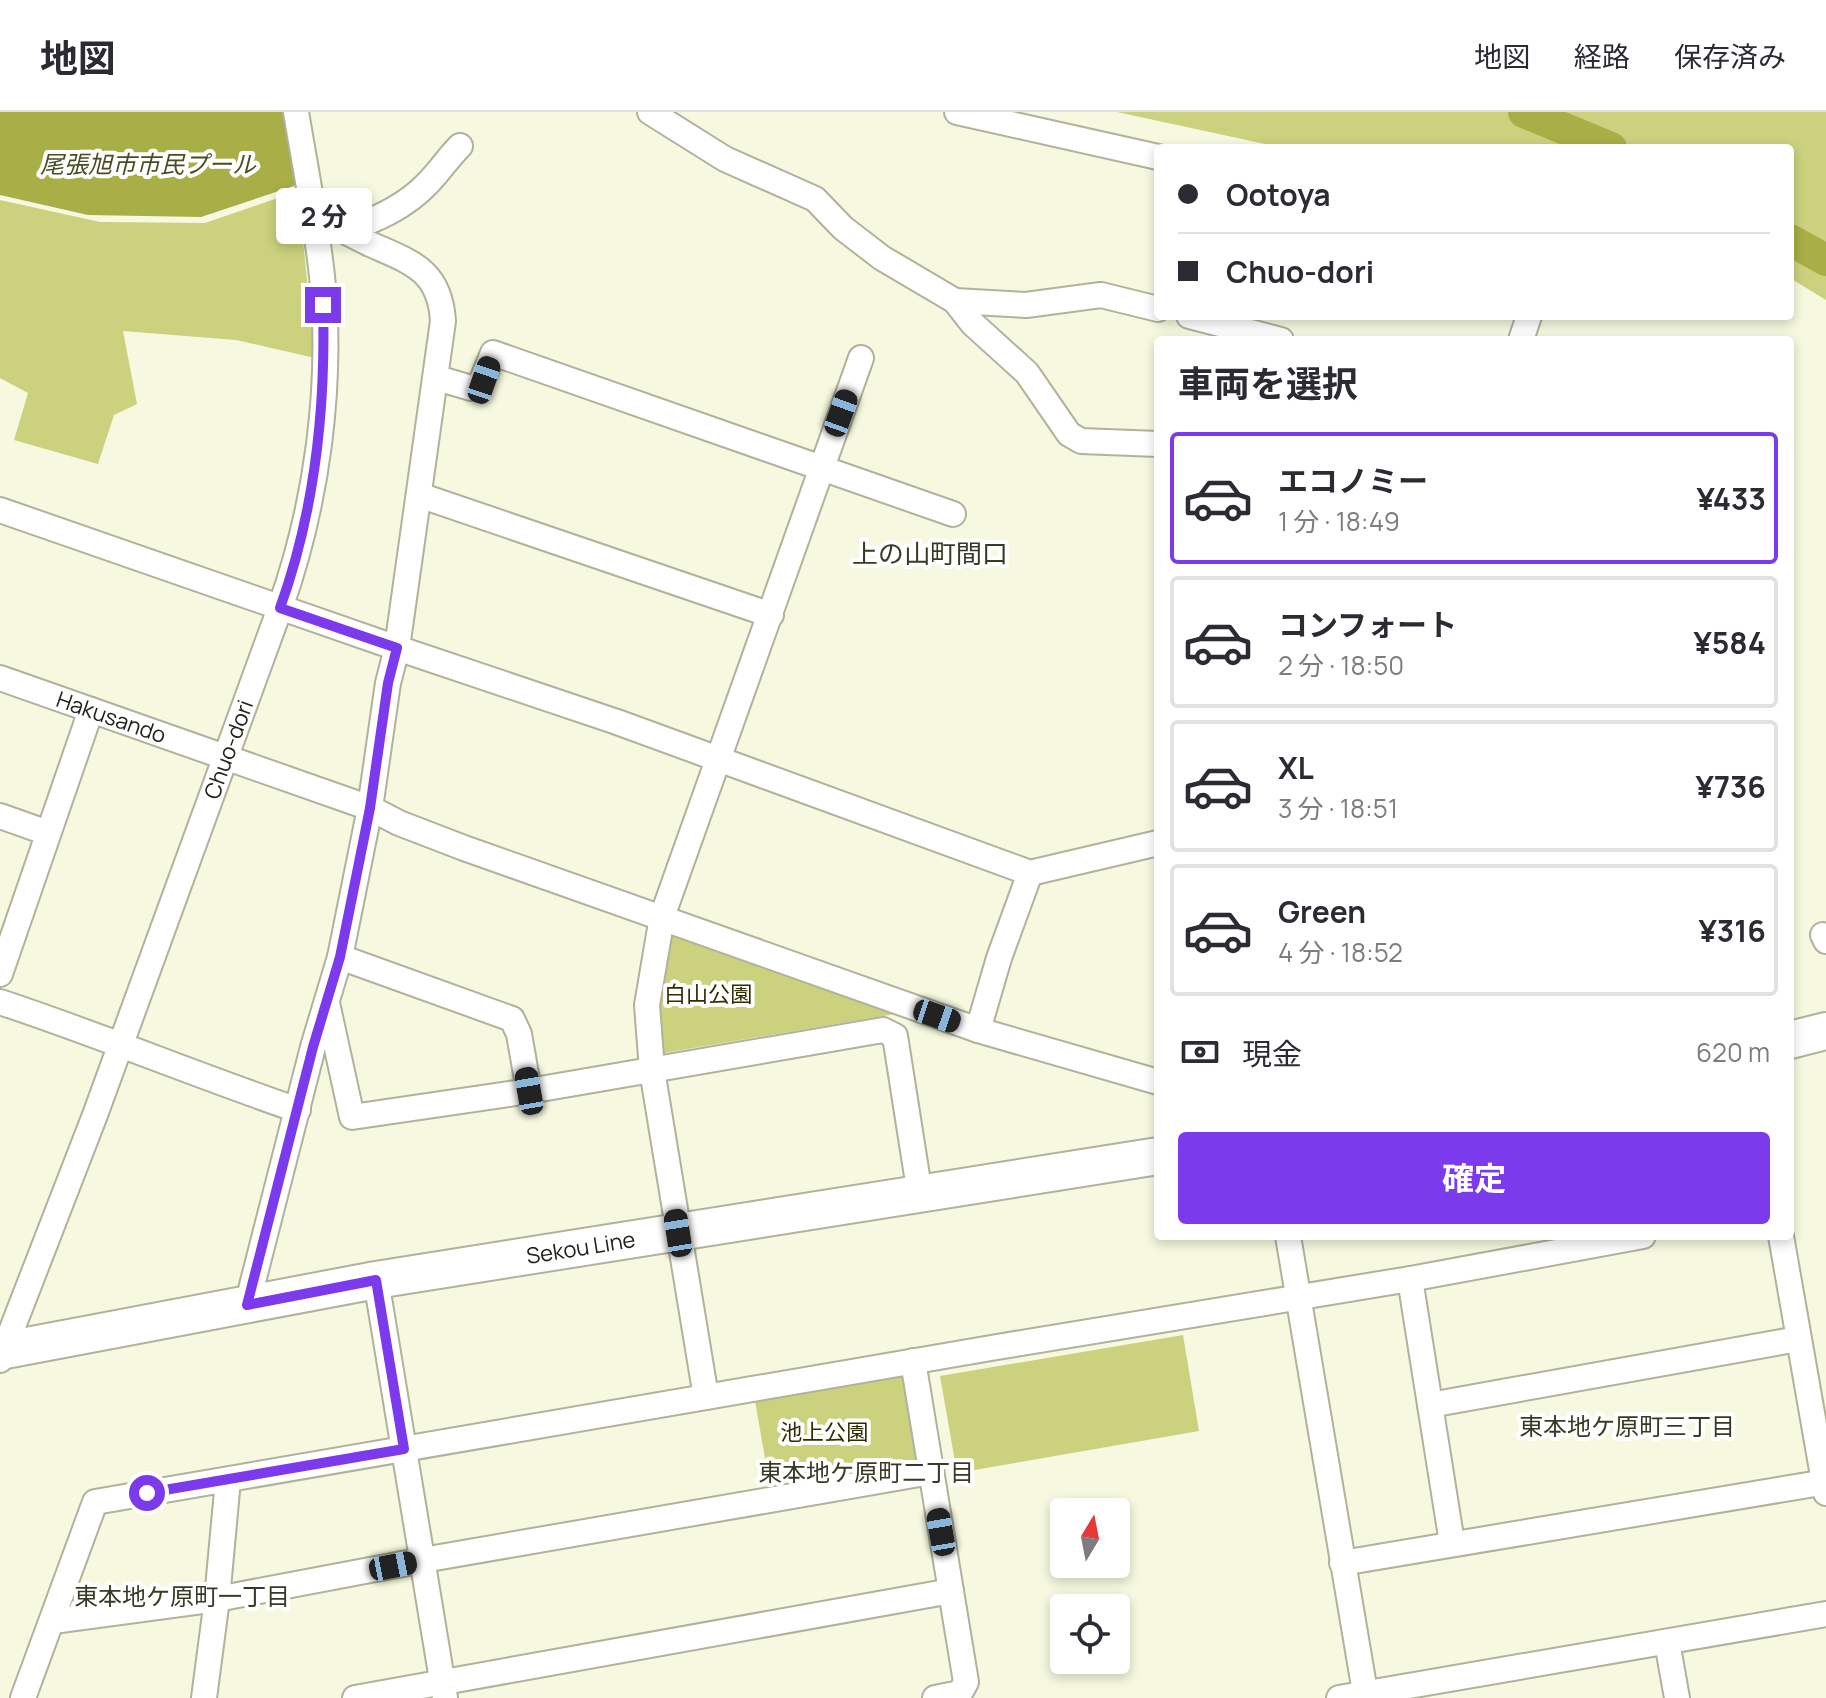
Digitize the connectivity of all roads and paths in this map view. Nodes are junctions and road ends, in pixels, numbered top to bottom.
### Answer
1 (296, 112) edge
2 (650, 112) edge
3 (957, 112) edge
4 (460, 146) dead end
5 (1154, 156) edge
6 (312, 216) junction
7 (346, 230) junction
8 (955, 301) junction
9 (1154, 308) edge
10 (1204, 320) edge
11 (1266, 336) edge
12 (861, 358) dead end
13 (437, 378) junction
14 (1154, 444) edge
15 (821, 467) junction
16 (419, 495) junction
17 (0, 510) edge
18 (953, 514) dead end
19 (280, 608) junction
20 (771, 615) junction
21 (397, 648) junction
22 (0, 678) edge
23 (91, 710) junction
24 (224, 756) junction
25 (719, 759) junction
26 (370, 808) junction
27 (0, 816) edge
28 (48, 833) junction
29 (1154, 844) edge
30 (1030, 873) junction
31 (662, 917) junction
32 (340, 957) junction
33 (0, 974) edge
34 (326, 1001) junction
35 (0, 1002) edge
36 (978, 1030) junction
37 (1826, 1031) edge
38 (1794, 1039) edge
39 (119, 1046) junction
40 (652, 1070) junction
41 (1154, 1081) edge
42 (529, 1091) junction
43 (298, 1110) junction
44 (1154, 1157) edge
45 (920, 1195) junction
46 (678, 1233) junction
47 (1289, 1240) edge
48 (1621, 1240) edge
49 (1782, 1240) edge
50 (1410, 1279) junction
51 (376, 1280) junction
52 (1299, 1297) junction
53 (247, 1305) junction
54 (1798, 1339) junction
55 (1, 1353) edge
56 (913, 1361) junction
57 (706, 1397) junction
58 (1430, 1405) junction
59 (404, 1449) junction
60 (931, 1472) junction
61 (228, 1480) junction
62 (1825, 1486) edge
63 (1452, 1543) junction
64 (423, 1560) junction
65 (1342, 1563) junction
66 (951, 1591) junction
67 (217, 1599) junction
68 (1826, 1614) edge
69 (53, 1621) junction
70 (1667, 1642) junction
71 (444, 1691) edge
72 (1365, 1696) edge
73 (23, 1698) edge
74 (204, 1698) edge
75 (355, 1698) edge
76 (935, 1698) edge
77 (1339, 1698) edge
78 (1677, 1698) edge

1 - 6 street, Chuo-dori
2 - 8 street
3 - 5 street
4 - 7 street
6 - 7 street
6 - 19 street, Chuo-dori
7 - 13 street
8 - 9 street
8 - 14 street
10 - 11 street
12 - 15 street
13 - 15 street
13 - 16 street
15 - 18 street
15 - 20 street
16 - 20 street
16 - 21 street
17 - 19 street
19 - 21 street
19 - 24 street, Chuo-dori
20 - 25 street
21 - 25 street
21 - 26 street
22 - 23 street, Hakusando
23 - 24 street, Hakusando
23 - 28 street
24 - 26 street, Hakusando
24 - 39 street, Chuo-dori
25 - 30 street
25 - 31 street
26 - 31 street, Hakusando
26 - 32 street
27 - 28 street
28 - 33 street
29 - 30 street
30 - 36 street
31 - 36 street, Hakusando
31 - 40 street
32 - 34 street
32 - 42 street
34 - 42 street
34 - 43 street
35 - 39 street
36 - 41 street, Hakusando
37 - 38 highway
39 - 43 street
39 - 55 street, Chuo-dori
40 - 42 street
40 - 45 street
40 - 46 street
43 - 53 street
44 - 45 highway, Sekou Line
45 - 46 highway, Sekou Line
46 - 51 highway, Sekou Line
46 - 57 street
47 - 52 street
48 - 50 street
49 - 54 street
50 - 52 street
50 - 58 street
51 - 53 highway, Sekou Line
51 - 59 street
52 - 56 street
52 - 65 street
53 - 55 highway, Sekou Line
54 - 58 street
54 - 62 street
56 - 57 street
56 - 60 street
57 - 59 street
58 - 63 street
59 - 61 street
59 - 64 street
60 - 64 street
60 - 66 street
61 - 67 street
61 - 69 street
62 - 63 street
63 - 65 street
64 - 67 street
64 - 71 street
65 - 72 street
66 - 71 street
66 - 76 street
67 - 69 street
67 - 74 street
68 - 70 street
69 - 73 street
70 - 72 street
70 - 78 street
71 - 75 street
72 - 77 street

